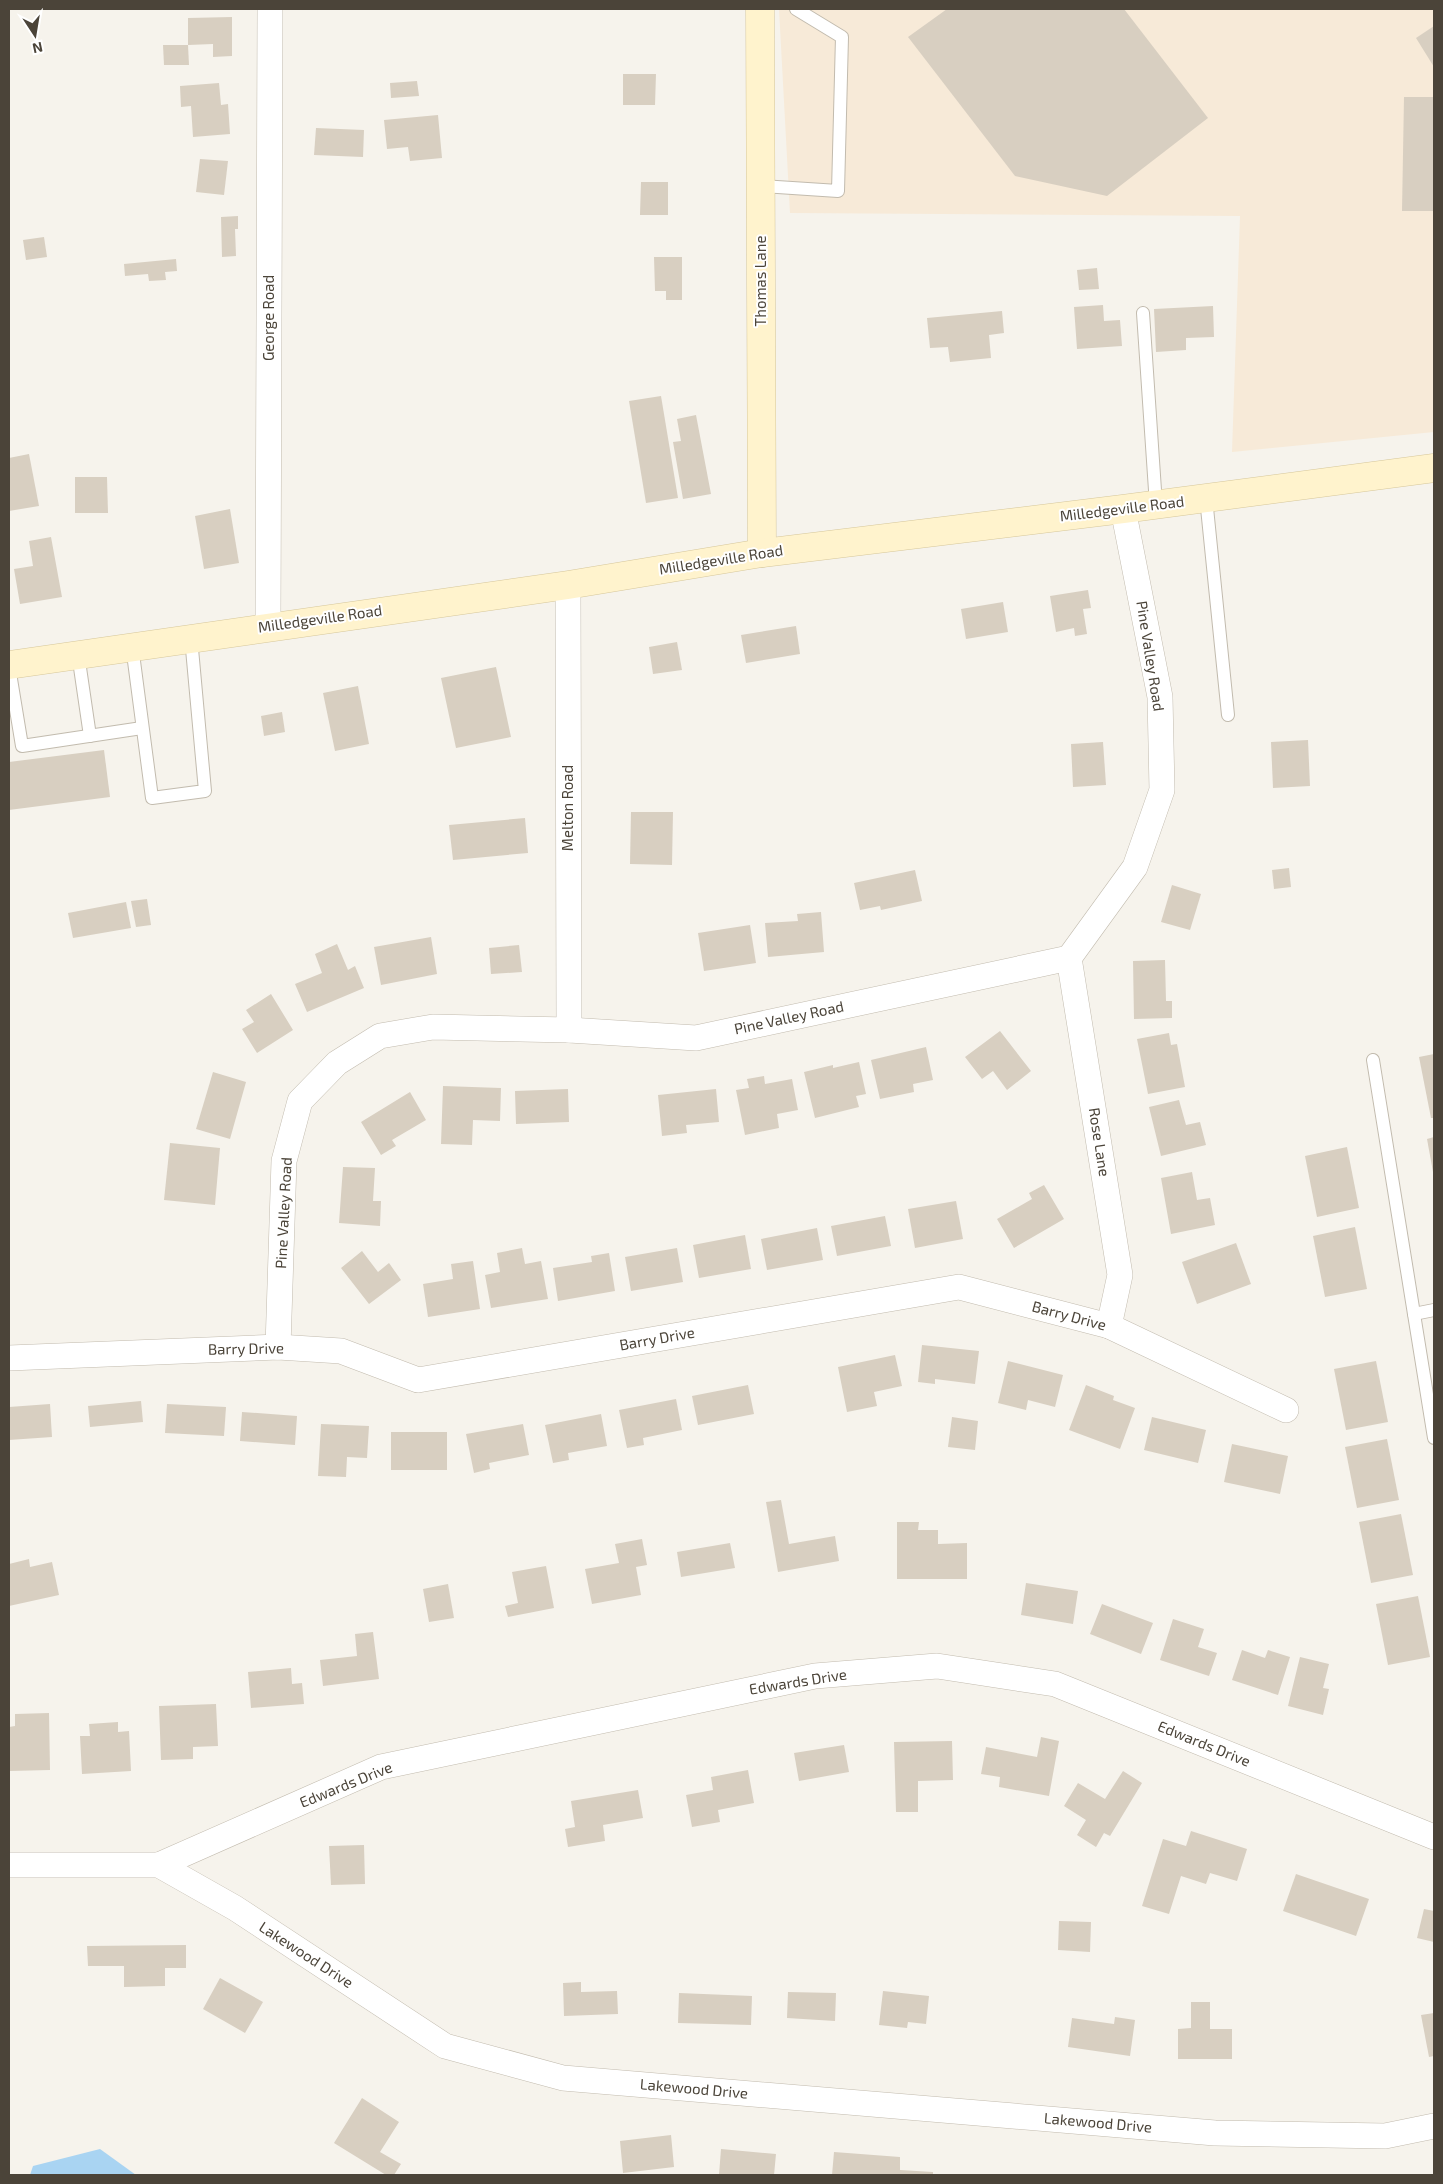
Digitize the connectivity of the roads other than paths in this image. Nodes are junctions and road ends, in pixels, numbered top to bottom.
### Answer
1 (270, 9) edge
2 (760, 9) edge
3 (796, 9) edge
4 (761, 186) junction
5 (1142, 313) dead end
6 (1434, 468) edge
7 (1206, 498) junction
8 (1156, 505) junction
9 (1123, 509) junction
10 (762, 553) junction
11 (568, 585) junction
12 (268, 626) junction
13 (191, 638) junction
14 (132, 646) junction
15 (78, 654) junction
16 (9, 666) edge
17 (1228, 714) dead end
18 (142, 728) junction
19 (90, 736) junction
20 (1070, 958) junction
21 (569, 1030) junction
22 (1373, 1060) dead end
23 (1434, 1310) edge
24 (1414, 1314) junction
25 (1109, 1326) junction
26 (278, 1347) junction
27 (9, 1358) edge
28 (1286, 1410) dead end
29 (1434, 1438) edge
30 (1434, 1837) edge
31 (9, 1865) edge
32 (159, 1865) junction
33 (1434, 2126) edge

1 - 12 street, George Road
2 - 4 street, Thomas Lane
3 - 4 lane
4 - 10 street, Thomas Lane
5 - 8 lane
6 - 7 street, Milledgeville Road
7 - 8 street, Milledgeville Road
7 - 17 lane
8 - 9 street, Milledgeville Road
9 - 10 street, Milledgeville Road
9 - 20 street, Pine Valley Road
10 - 11 street, Milledgeville Road
11 - 12 street, Milledgeville Road
11 - 21 street, Melton Road
12 - 13 street, Milledgeville Road
13 - 14 street, Milledgeville Road
13 - 18 lane
14 - 15 street, Milledgeville Road
14 - 18 lane
15 - 16 street, Milledgeville Road
15 - 19 lane
16 - 19 lane
18 - 19 lane
20 - 21 street, Pine Valley Road
20 - 25 street, Rose Lane
21 - 26 street, Pine Valley Road
22 - 24 lane
23 - 24 lane
24 - 29 lane
25 - 26 street, Barry Drive
25 - 28 street, Barry Drive
26 - 27 street, Barry Drive
30 - 32 street, Edwards Drive
31 - 32 street, Lakewood Drive
32 - 33 street, Lakewood Drive

